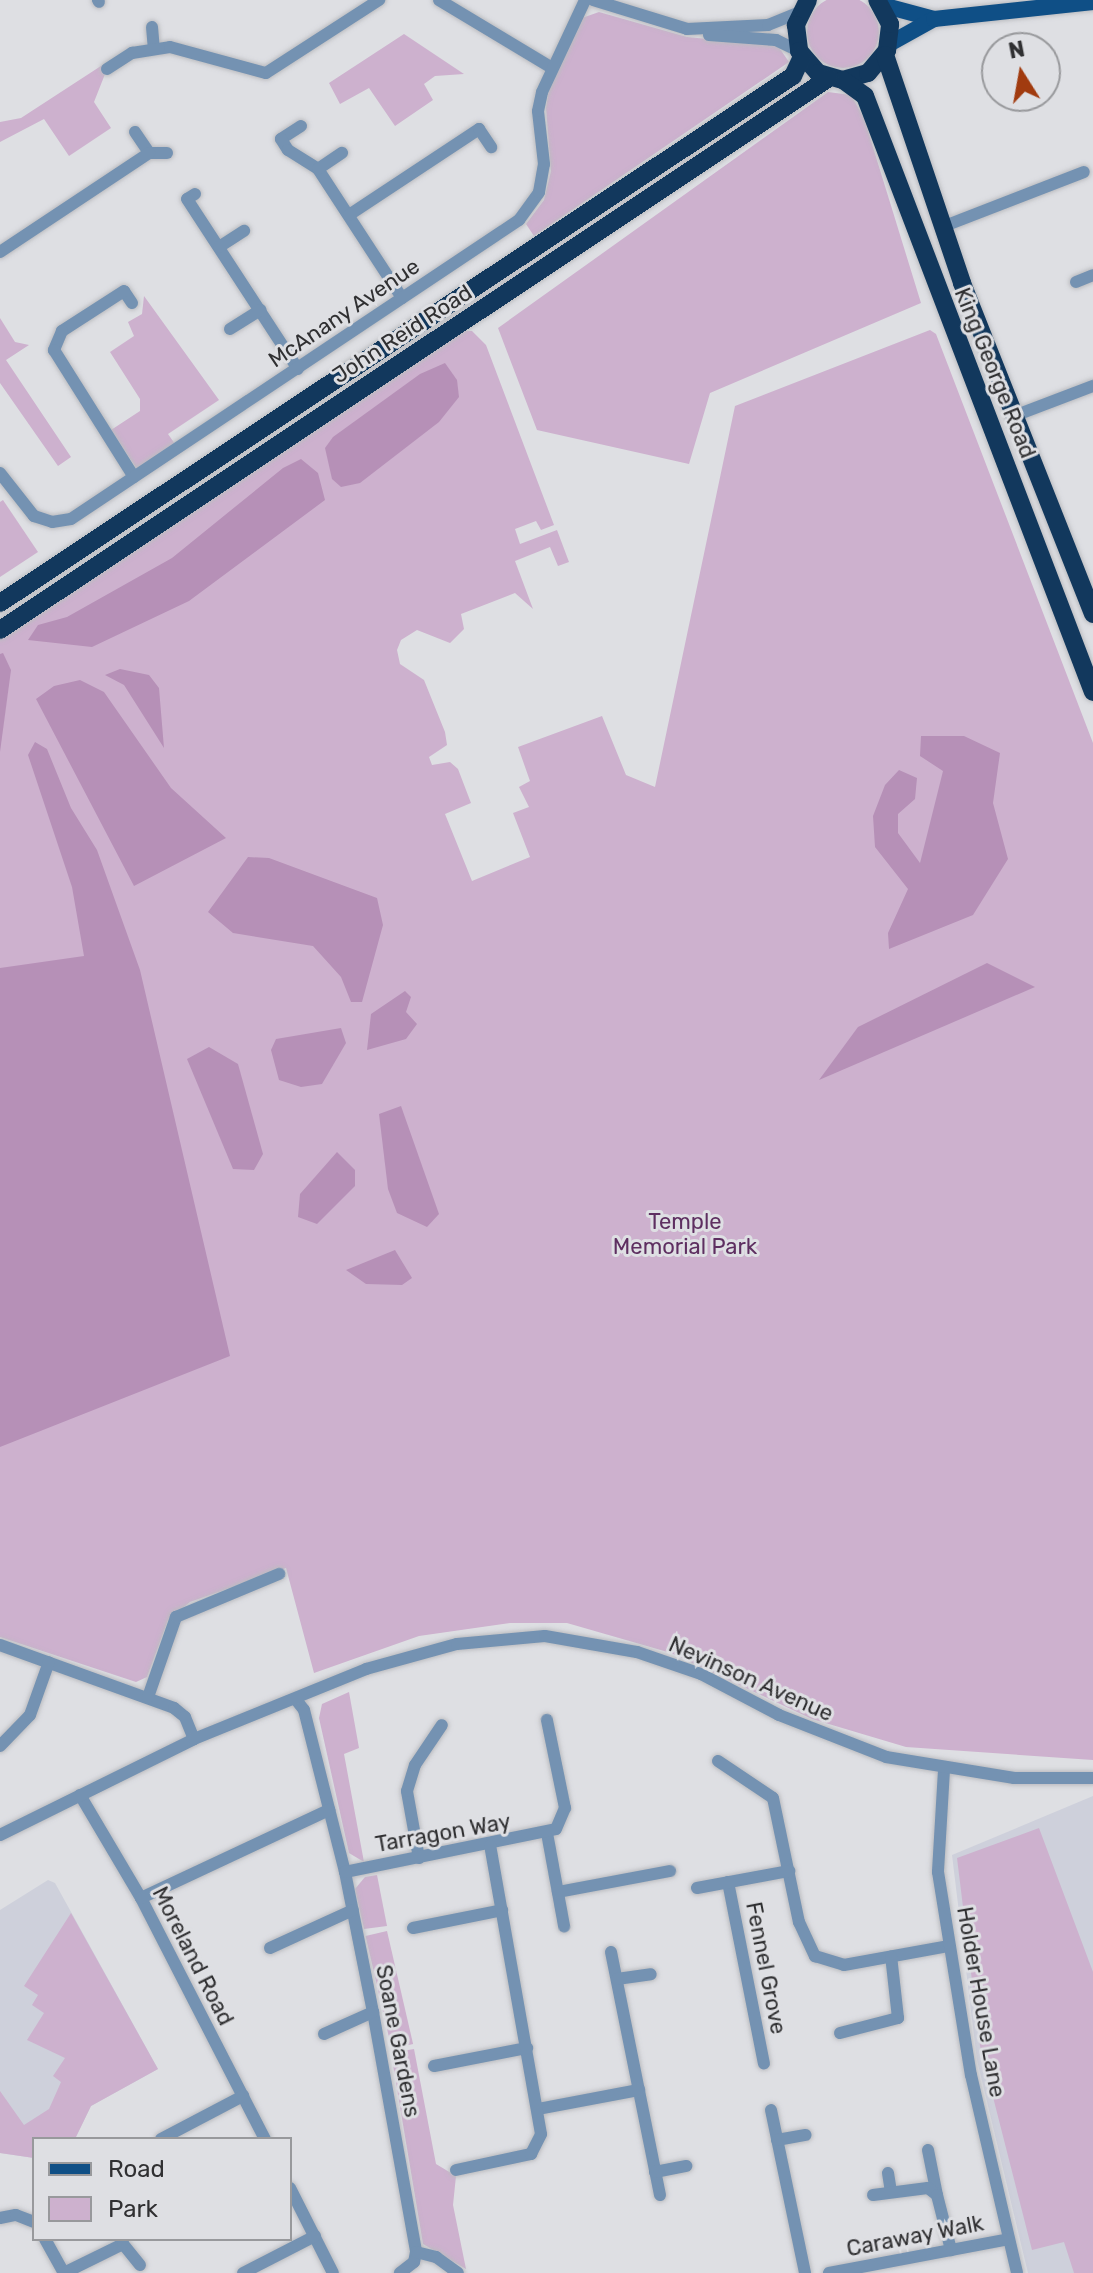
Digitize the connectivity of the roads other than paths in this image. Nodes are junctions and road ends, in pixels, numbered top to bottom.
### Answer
1 (379, 0) edge
2 (439, 0) edge
3 (585, 0) edge
4 (593, 0) edge
5 (880, 2) edge
6 (1093, 2) edge
7 (804, 6) edge
8 (934, 19) junction
9 (152, 27) dead end
10 (687, 29) junction
11 (154, 48) junction
12 (887, 50) junction
13 (801, 54) junction
14 (552, 68) junction
15 (107, 69) dead end
16 (836, 79) junction
17 (301, 126) dead end
18 (135, 132) dead end
19 (491, 147) dead end
20 (149, 153) junction
21 (167, 153) dead end
22 (342, 153) dead end
23 (318, 169) junction
24 (1084, 172) dead end
25 (195, 194) dead end
26 (349, 215) junction
27 (942, 227) junction
28 (244, 231) dead end
29 (219, 247) junction
30 (0, 252) edge
31 (1093, 275) edge
32 (1076, 282) dead end
33 (402, 298) junction
34 (132, 303) dead end
35 (260, 310) junction
36 (230, 329) dead end
37 (298, 369) junction
38 (1093, 386) edge
39 (1003, 388) junction
40 (980, 398) junction
41 (1014, 416) junction
42 (0, 473) edge
43 (134, 477) junction
44 (0, 603) edge
45 (1093, 614) edge
46 (0, 630) edge
47 (1093, 692) edge
48 (279, 1574) dead end
49 (0, 1645) edge
50 (49, 1662) junction
51 (148, 1697) junction
52 (297, 1701) junction
53 (547, 1720) dead end
54 (442, 1725) dead end
55 (194, 1739) junction
56 (0, 1746) edge
57 (718, 1761) dead end
58 (944, 1770) junction
59 (1093, 1778) edge
60 (80, 1795) junction
61 (329, 1810) junction
62 (547, 1833) junction
63 (0, 1835) edge
64 (490, 1845) junction
65 (419, 1858) junction
66 (670, 1871) dead end
67 (789, 1871) junction
68 (345, 1872) junction
69 (728, 1882) junction
70 (697, 1888) dead end
71 (558, 1892) junction
72 (141, 1898) junction
73 (353, 1910) junction
74 (502, 1910) junction
75 (564, 1926) dead end
76 (413, 1928) dead end
77 (949, 1946) junction
78 (270, 1948) dead end
79 (611, 1952) dead end
80 (891, 1956) junction
81 (651, 1974) dead end
82 (617, 1979) junction
83 (373, 2012) junction
84 (840, 2033) dead end
85 (324, 2034) dead end
86 (527, 2048) junction
87 (764, 2063) dead end
88 (434, 2066) dead end
89 (639, 2090) junction
90 (243, 2096) junction
91 (538, 2109) junction
92 (771, 2110) dead end
93 (806, 2135) dead end
94 (165, 2137) edge
95 (264, 2137) edge
96 (777, 2140) junction
97 (928, 2150) dead end
98 (686, 2166) dead end
99 (456, 2170) dead end
100 (655, 2172) junction
101 (888, 2173) dead end
102 (292, 2192) edge
103 (891, 2192) junction
104 (660, 2195) dead end
105 (873, 2195) dead end
106 (937, 2195) junction
107 (0, 2218) edge
108 (32, 2221) edge
109 (315, 2236) junction
110 (1009, 2239) junction
111 (46, 2241) edge
112 (123, 2242) edge
113 (951, 2250) junction
114 (416, 2252) junction
115 (140, 2265) dead end
116 (860, 2270) edge
117 (64, 2273) edge
118 (243, 2273) edge
119 (333, 2273) edge
120 (400, 2273) edge
121 (458, 2273) edge
122 (805, 2273) edge
123 (829, 2273) edge
124 (1017, 2273) edge

1 - 11 street
2 - 14 street
3 - 14 street, McAnany Avenue
4 - 10 street
5 - 8 main road
5 - 12 highway, King George Road
6 - 8 main road
7 - 10 street
7 - 13 highway
8 - 12 main road
9 - 11 street
10 - 13 street
11 - 15 street
12 - 16 highway, John Reid Road
12 - 27 highway, King George Road
13 - 16 highway, King George Road
13 - 44 highway, John Reid Road
14 - 33 street, McAnany Avenue
16 - 40 highway, King George Road
16 - 46 highway, John Reid Road
17 - 23 street
18 - 20 street
19 - 26 street
20 - 21 street
20 - 30 street
22 - 23 street
23 - 26 street
24 - 27 street
25 - 29 street
26 - 33 street
27 - 39 highway, King George Road
28 - 29 street
29 - 35 street
31 - 32 street
33 - 37 street, McAnany Avenue
34 - 43 street
35 - 36 street
35 - 37 street
37 - 43 street, McAnany Avenue
38 - 41 street
39 - 40 highway
39 - 41 highway, King George Road
40 - 47 highway, King George Road
41 - 45 highway, King George Road
42 - 43 street, McAnany Avenue
48 - 51 street
49 - 50 street
50 - 51 street
50 - 56 street
51 - 55 street
52 - 55 street, Nevinson Avenue
52 - 58 street, Nevinson Avenue
52 - 61 street, Soane Gardens
53 - 62 street
54 - 65 street
55 - 60 street, Nevinson Avenue
57 - 67 street, Fennel Grove
58 - 59 street, Nevinson Avenue
58 - 77 street, Holder House Lane
60 - 63 street, Nevinson Avenue
60 - 72 street, Moreland Road
61 - 68 street, Soane Gardens
61 - 72 street
62 - 64 street, Tarragon Way
62 - 71 street
64 - 65 street, Tarragon Way
64 - 74 street
65 - 68 street, Tarragon Way
66 - 71 street
67 - 69 street, Fennel Grove
67 - 80 street, Fennel Grove
68 - 73 street, Soane Gardens
69 - 70 street, Fennel Grove
69 - 87 street, Fennel Grove
71 - 75 street
72 - 90 street, Moreland Road
73 - 78 street
73 - 83 street, Soane Gardens
74 - 76 street
74 - 86 street
77 - 80 street, Fennel Grove
77 - 110 street, Holder House Lane
79 - 82 street
80 - 84 street
81 - 82 street
82 - 89 street
83 - 85 street
83 - 114 street, Soane Gardens
86 - 88 street
86 - 91 street
89 - 91 street
89 - 100 street
90 - 94 street
90 - 95 street, Moreland Road
91 - 99 street
92 - 96 street
93 - 96 street
96 - 122 street
97 - 106 street
98 - 100 street
100 - 104 street
101 - 103 street
102 - 109 street
103 - 105 street
103 - 106 street
106 - 113 street
107 - 108 street
109 - 118 street
109 - 119 street
110 - 113 street, Caraway Walk
110 - 124 street, Holder House Lane
111 - 117 street
112 - 115 street
112 - 117 street
113 - 116 street, Caraway Walk
114 - 120 street
114 - 121 street
116 - 123 street, Caraway Walk

